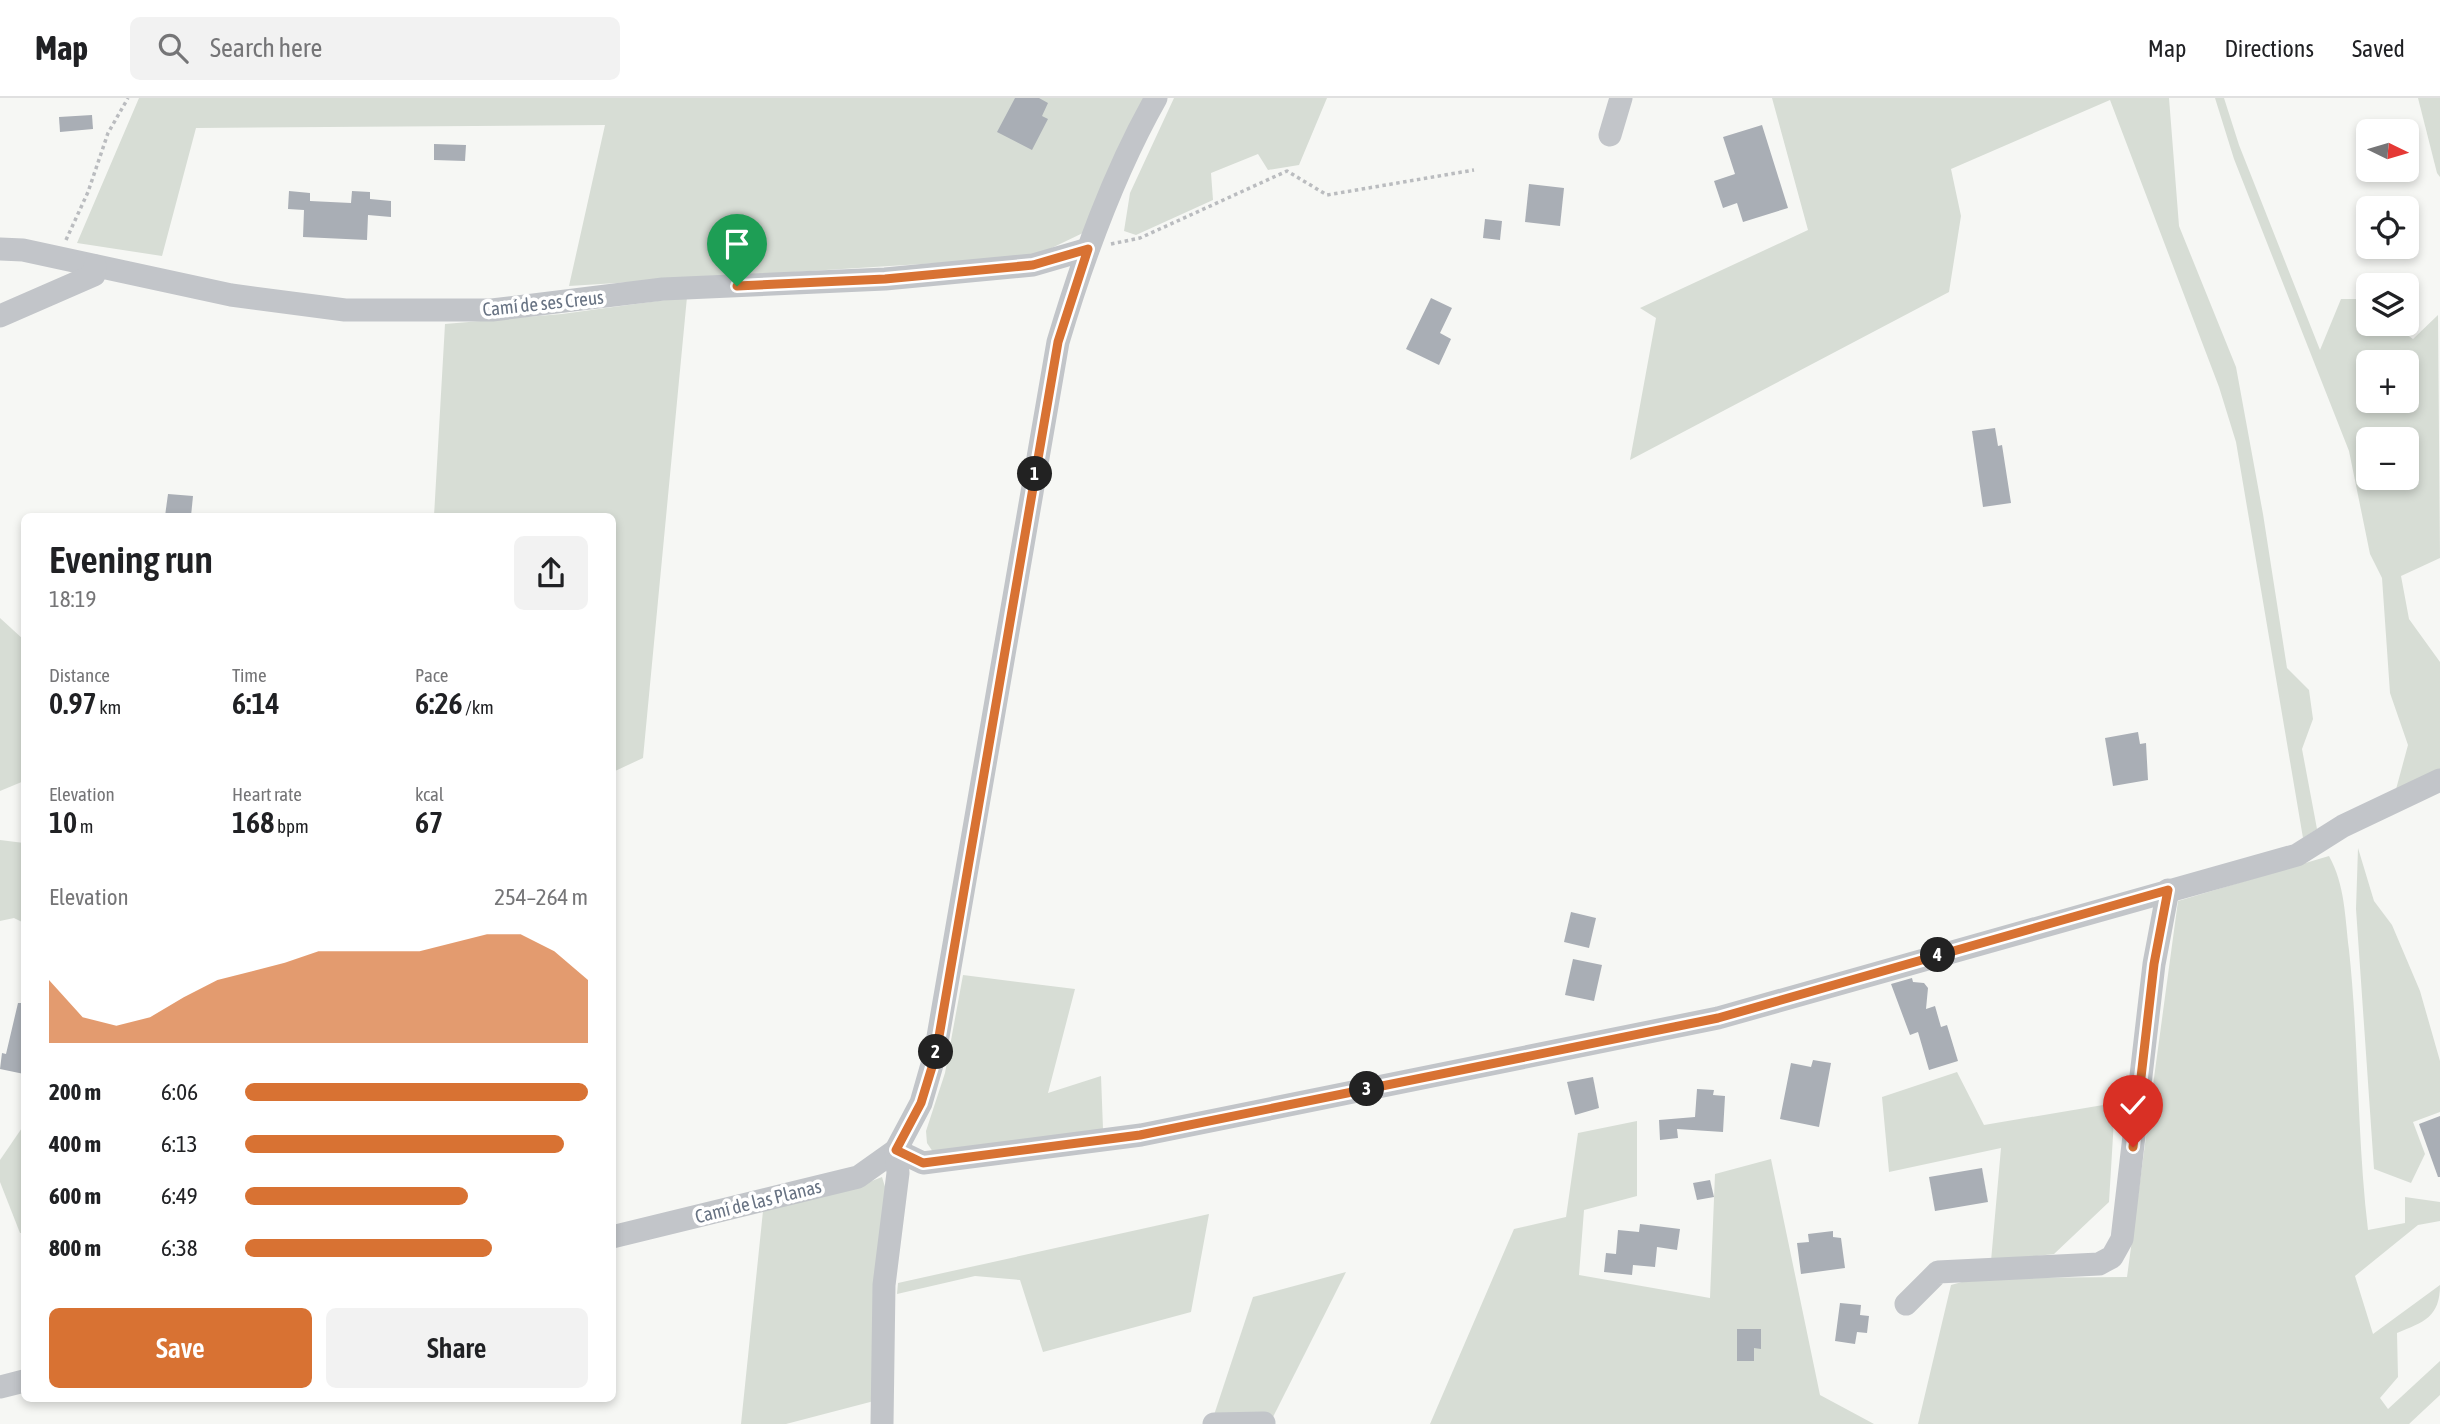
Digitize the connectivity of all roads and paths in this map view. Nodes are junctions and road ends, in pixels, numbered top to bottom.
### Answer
1 (128, 98) edge
2 (1156, 98) edge
3 (1621, 98) edge
4 (1611, 135) dead end
5 (1474, 170) dead end
6 (0, 249) edge
7 (1088, 249) junction
8 (58, 258) junction
9 (95, 266) junction
10 (0, 316) edge
11 (2440, 780) edge
12 (2168, 890) junction
13 (896, 1150) junction
14 (616, 1236) edge
15 (1906, 1304) dead end
16 (21, 1382) edge
17 (0, 1387) edge
18 (1264, 1423) edge
19 (882, 1424) edge
20 (1214, 1424) edge

1 - 8 path
2 - 7 street
3 - 4 street
5 - 7 path
6 - 8 street, Camí de ses Creus
7 - 9 street, Camí de ses Creus
7 - 13 street
8 - 9 street, Camí de ses Creus
9 - 10 street
11 - 12 street
12 - 13 street
12 - 15 street
13 - 14 street, Camí de las Planas
13 - 19 street
16 - 17 street
18 - 20 street

